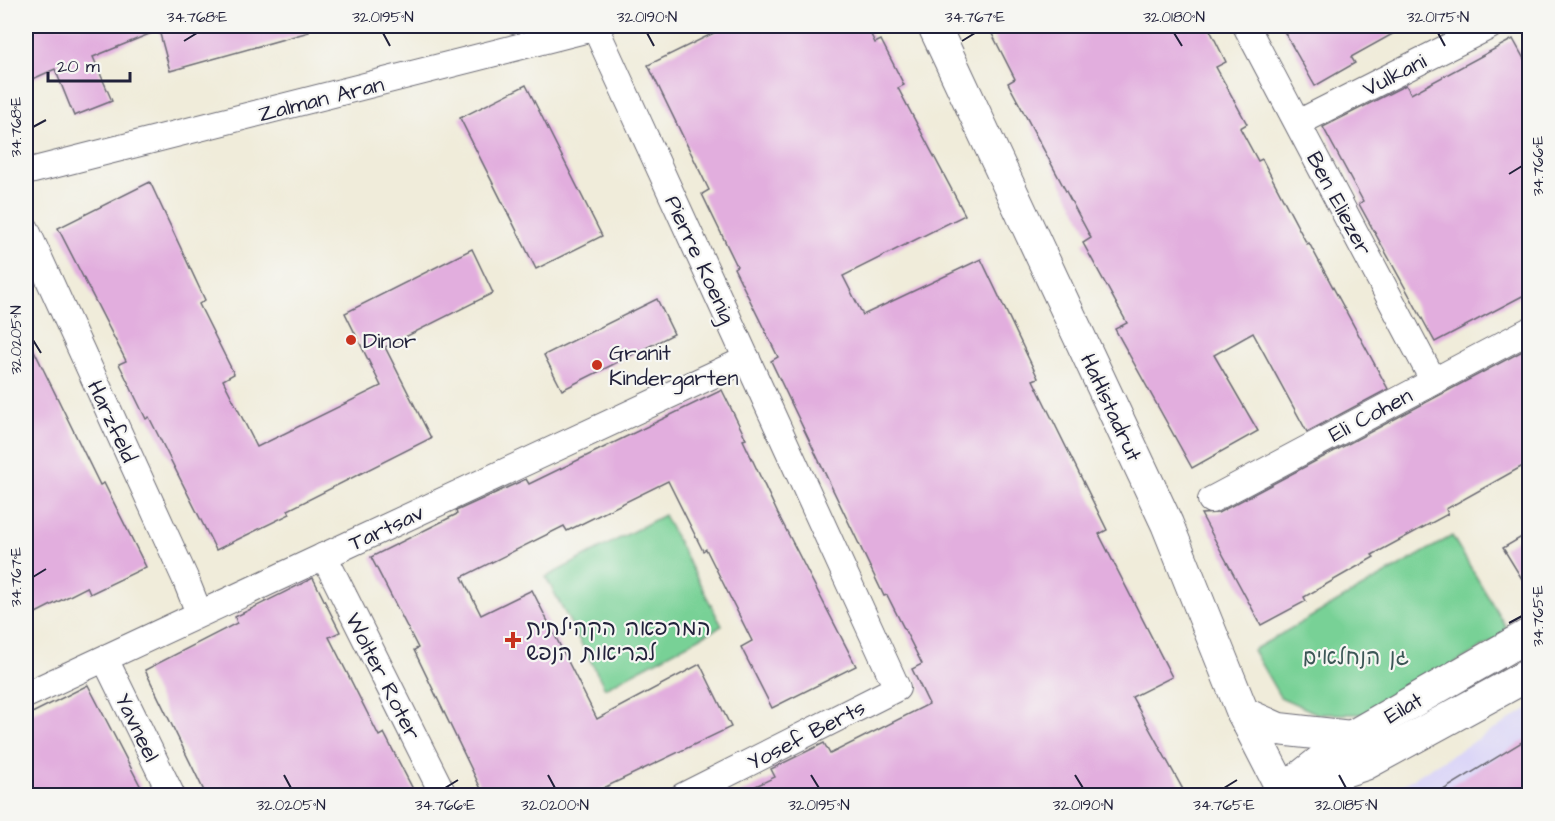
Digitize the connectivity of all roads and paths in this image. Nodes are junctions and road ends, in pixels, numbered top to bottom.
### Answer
1 (598, 26) edge
2 (934, 26) edge
3 (1246, 26) edge
4 (1490, 26) edge
5 (1298, 123) junction
6 (31, 174) edge
7 (26, 229) edge
8 (1530, 330) edge
9 (747, 359) junction
10 (1433, 380) junction
11 (1211, 500) dead end
12 (324, 556) junction
13 (199, 614) junction
14 (1530, 634) edge
15 (105, 659) junction
16 (1530, 674) edge
17 (897, 688) joint
18 (26, 695) edge
19 (1243, 713) junction
20 (1351, 737) junction
21 (1279, 793) edge
22 (172, 795) edge
23 (444, 795) edge
24 (684, 795) edge

1 - 6 street, Zalman Aran
1 - 9 street, Pierre Koenig
2 - 19 street, HaHistadrut
3 - 5 street, Ben Eliezer
4 - 5 street, Vulkani
5 - 10 street, Ben Eliezer
7 - 13 street, Harzfeld
8 - 10 street, Eli Cohen
9 - 12 street, Tartsav
9 - 17 street, Pierre Koenig
10 - 11 street, Eli Cohen
12 - 13 street, Tartsav
12 - 23 street, Wolter Roter
13 - 15 street, Tartsav
14 - 20 street, Eilat
15 - 18 street, Tartsav
15 - 22 street, Yavneel
16 - 21 street, Eilat
17 - 24 street, Yosef Berts
19 - 20 street
19 - 21 street, HaHistadrut
20 - 21 street, Eilat

